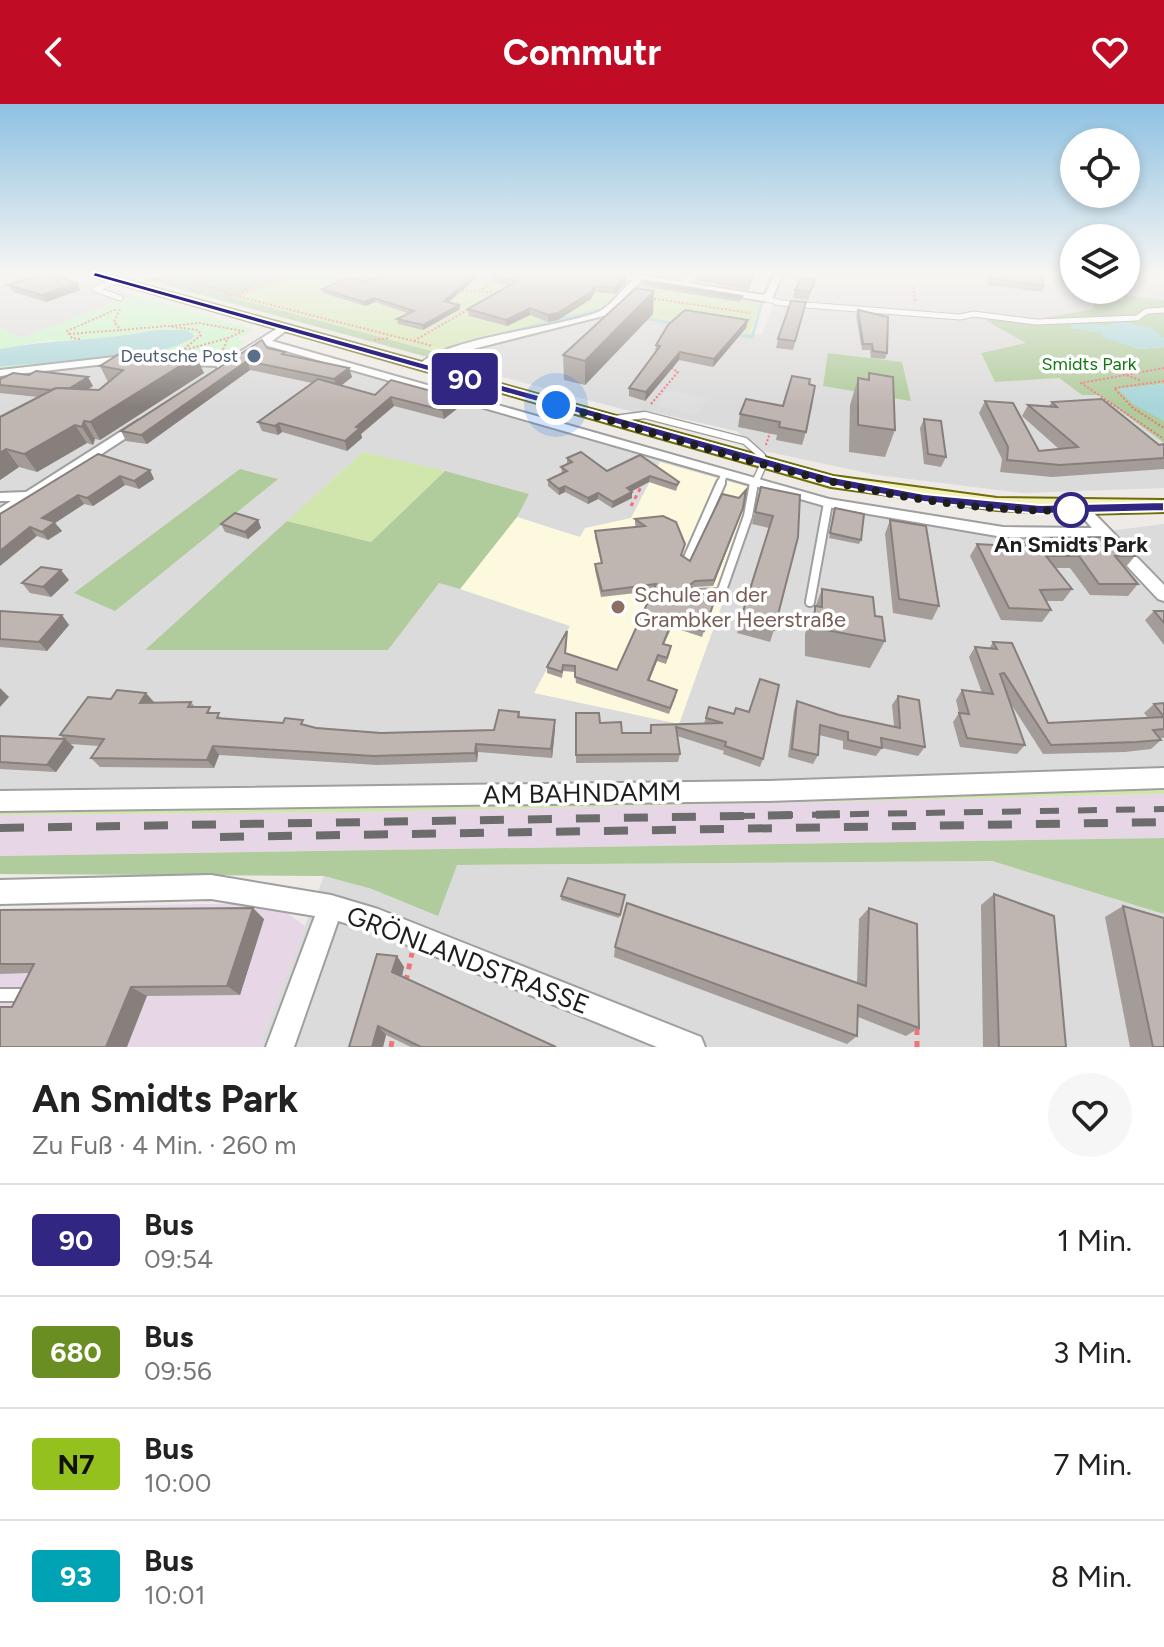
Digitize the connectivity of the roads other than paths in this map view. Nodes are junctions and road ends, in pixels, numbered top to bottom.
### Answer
1 (246, 319) edge
2 (581, 319) edge
3 (1017, 319) edge
4 (1122, 319) edge
5 (285, 328) junction
6 (261, 341) junction
7 (228, 363) junction
8 (421, 367) junction
9 (0, 373) edge
10 (203, 380) edge
11 (153, 414) edge
12 (609, 419) junction
13 (763, 460) junction
14 (724, 475) junction
15 (754, 483) junction
16 (29, 496) junction
17 (0, 497) edge
18 (828, 503) junction
19 (1164, 506) edge
20 (1084, 511) junction
21 (0, 515) edge
22 (1105, 533) junction
23 (687, 560) edge
24 (695, 594) edge
25 (1164, 595) edge
26 (810, 602) dead end
27 (1164, 778) edge
28 (0, 801) edge
29 (0, 892) edge
30 (331, 907) junction
31 (0, 995) edge
32 (26, 995) edge
33 (280, 1047) edge
34 (691, 1047) edge

1 - 5 main road
2 - 8 street
3 - 4 lane
5 - 6 street
5 - 8 main road
6 - 7 street
6 - 14 street
7 - 9 street
7 - 10 street
8 - 12 main road
11 - 16 street
12 - 13 main road
12 - 13 lane
13 - 15 lane
13 - 20 main road
14 - 15 street
14 - 23 lane
15 - 18 street
15 - 24 lane
16 - 17 street
16 - 21 street
18 - 22 street
18 - 26 lane
19 - 20 main road
20 - 22 street
22 - 25 street
27 - 28 street, AM BAHNDAMM
29 - 30 street, GRÖNLANDSTRASSE
30 - 33 street
30 - 34 street, GRÖNLANDSTRASSE
31 - 32 lane

